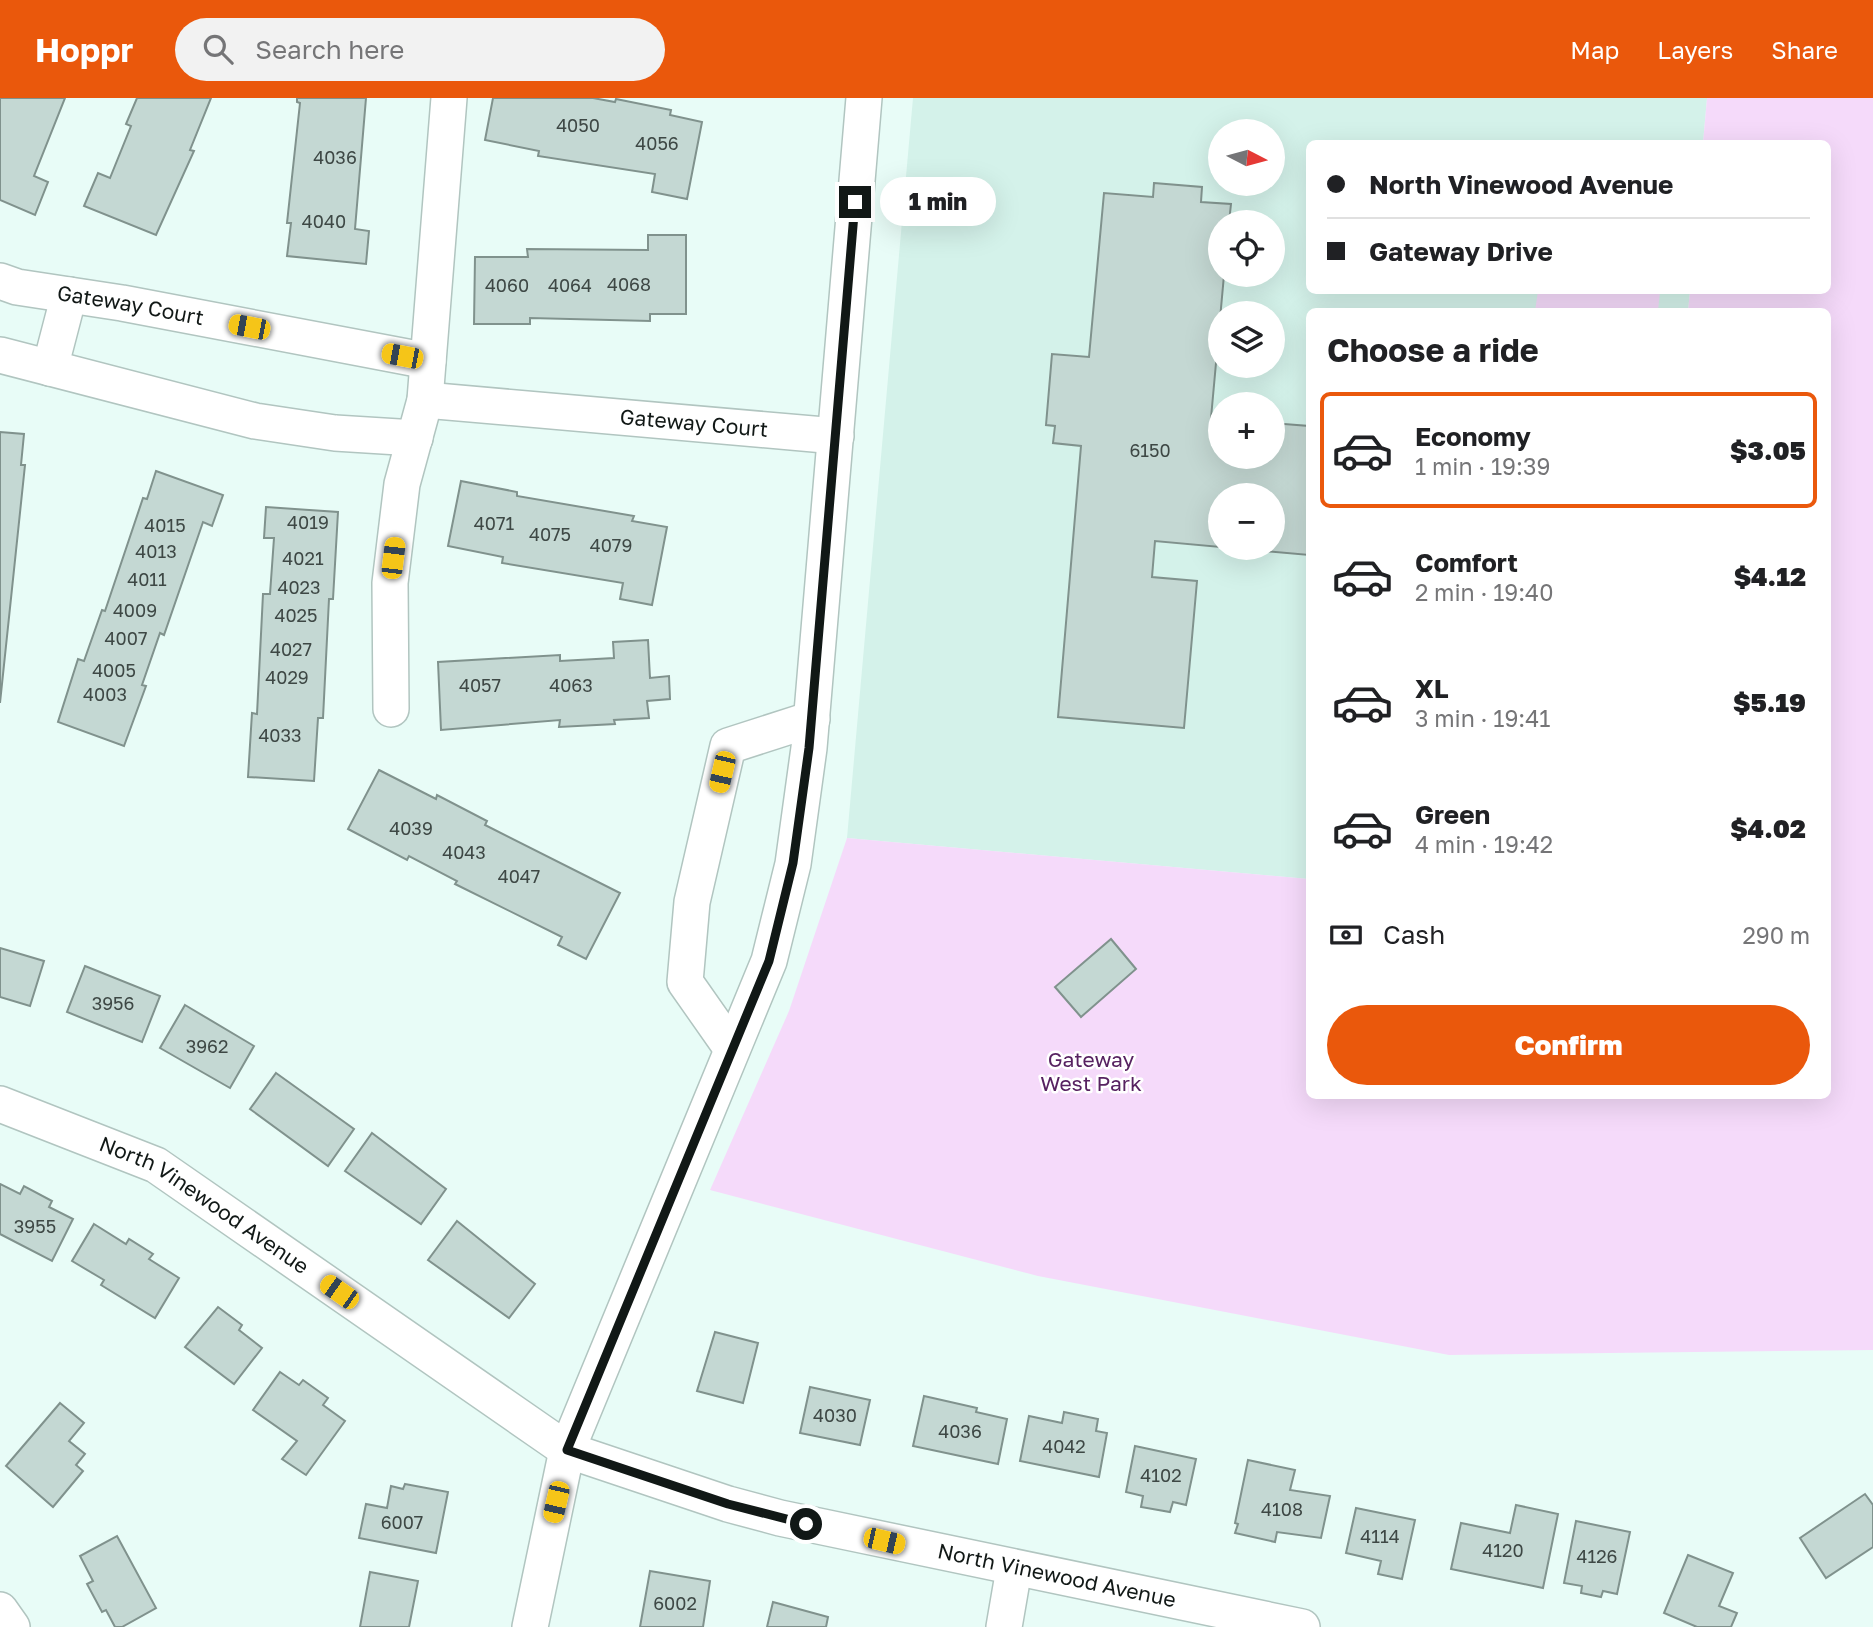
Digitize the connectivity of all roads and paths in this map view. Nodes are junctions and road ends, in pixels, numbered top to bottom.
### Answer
1 (449, 98) edge
2 (864, 98) edge
3 (0, 281) edge
4 (69, 295) junction
5 (0, 355) edge
6 (428, 361) junction
7 (50, 368) junction
8 (425, 400) junction
9 (836, 436) junction
10 (415, 438) junction
11 (391, 709) dead end
12 (811, 719) junction
13 (732, 1049) junction
14 (0, 1104) edge
15 (567, 1450) junction
16 (1014, 1569) junction
17 (0, 1610) edge
18 (12, 1627) edge
19 (530, 1627) edge
20 (1004, 1627) edge
21 (1302, 1627) edge

1 - 6 street
2 - 9 street
3 - 4 street, Gateway Court
4 - 6 street, Gateway Court
4 - 7 street
5 - 7 street
6 - 8 street
7 - 10 street
8 - 9 street, Gateway Court
8 - 10 street
9 - 12 street
10 - 11 street
12 - 13 street
12 - 13 street
13 - 15 street
14 - 15 street, North Vinewood Avenue
15 - 16 street, North Vinewood Avenue
15 - 19 street
16 - 20 street
16 - 21 street, North Vinewood Avenue
17 - 18 street

